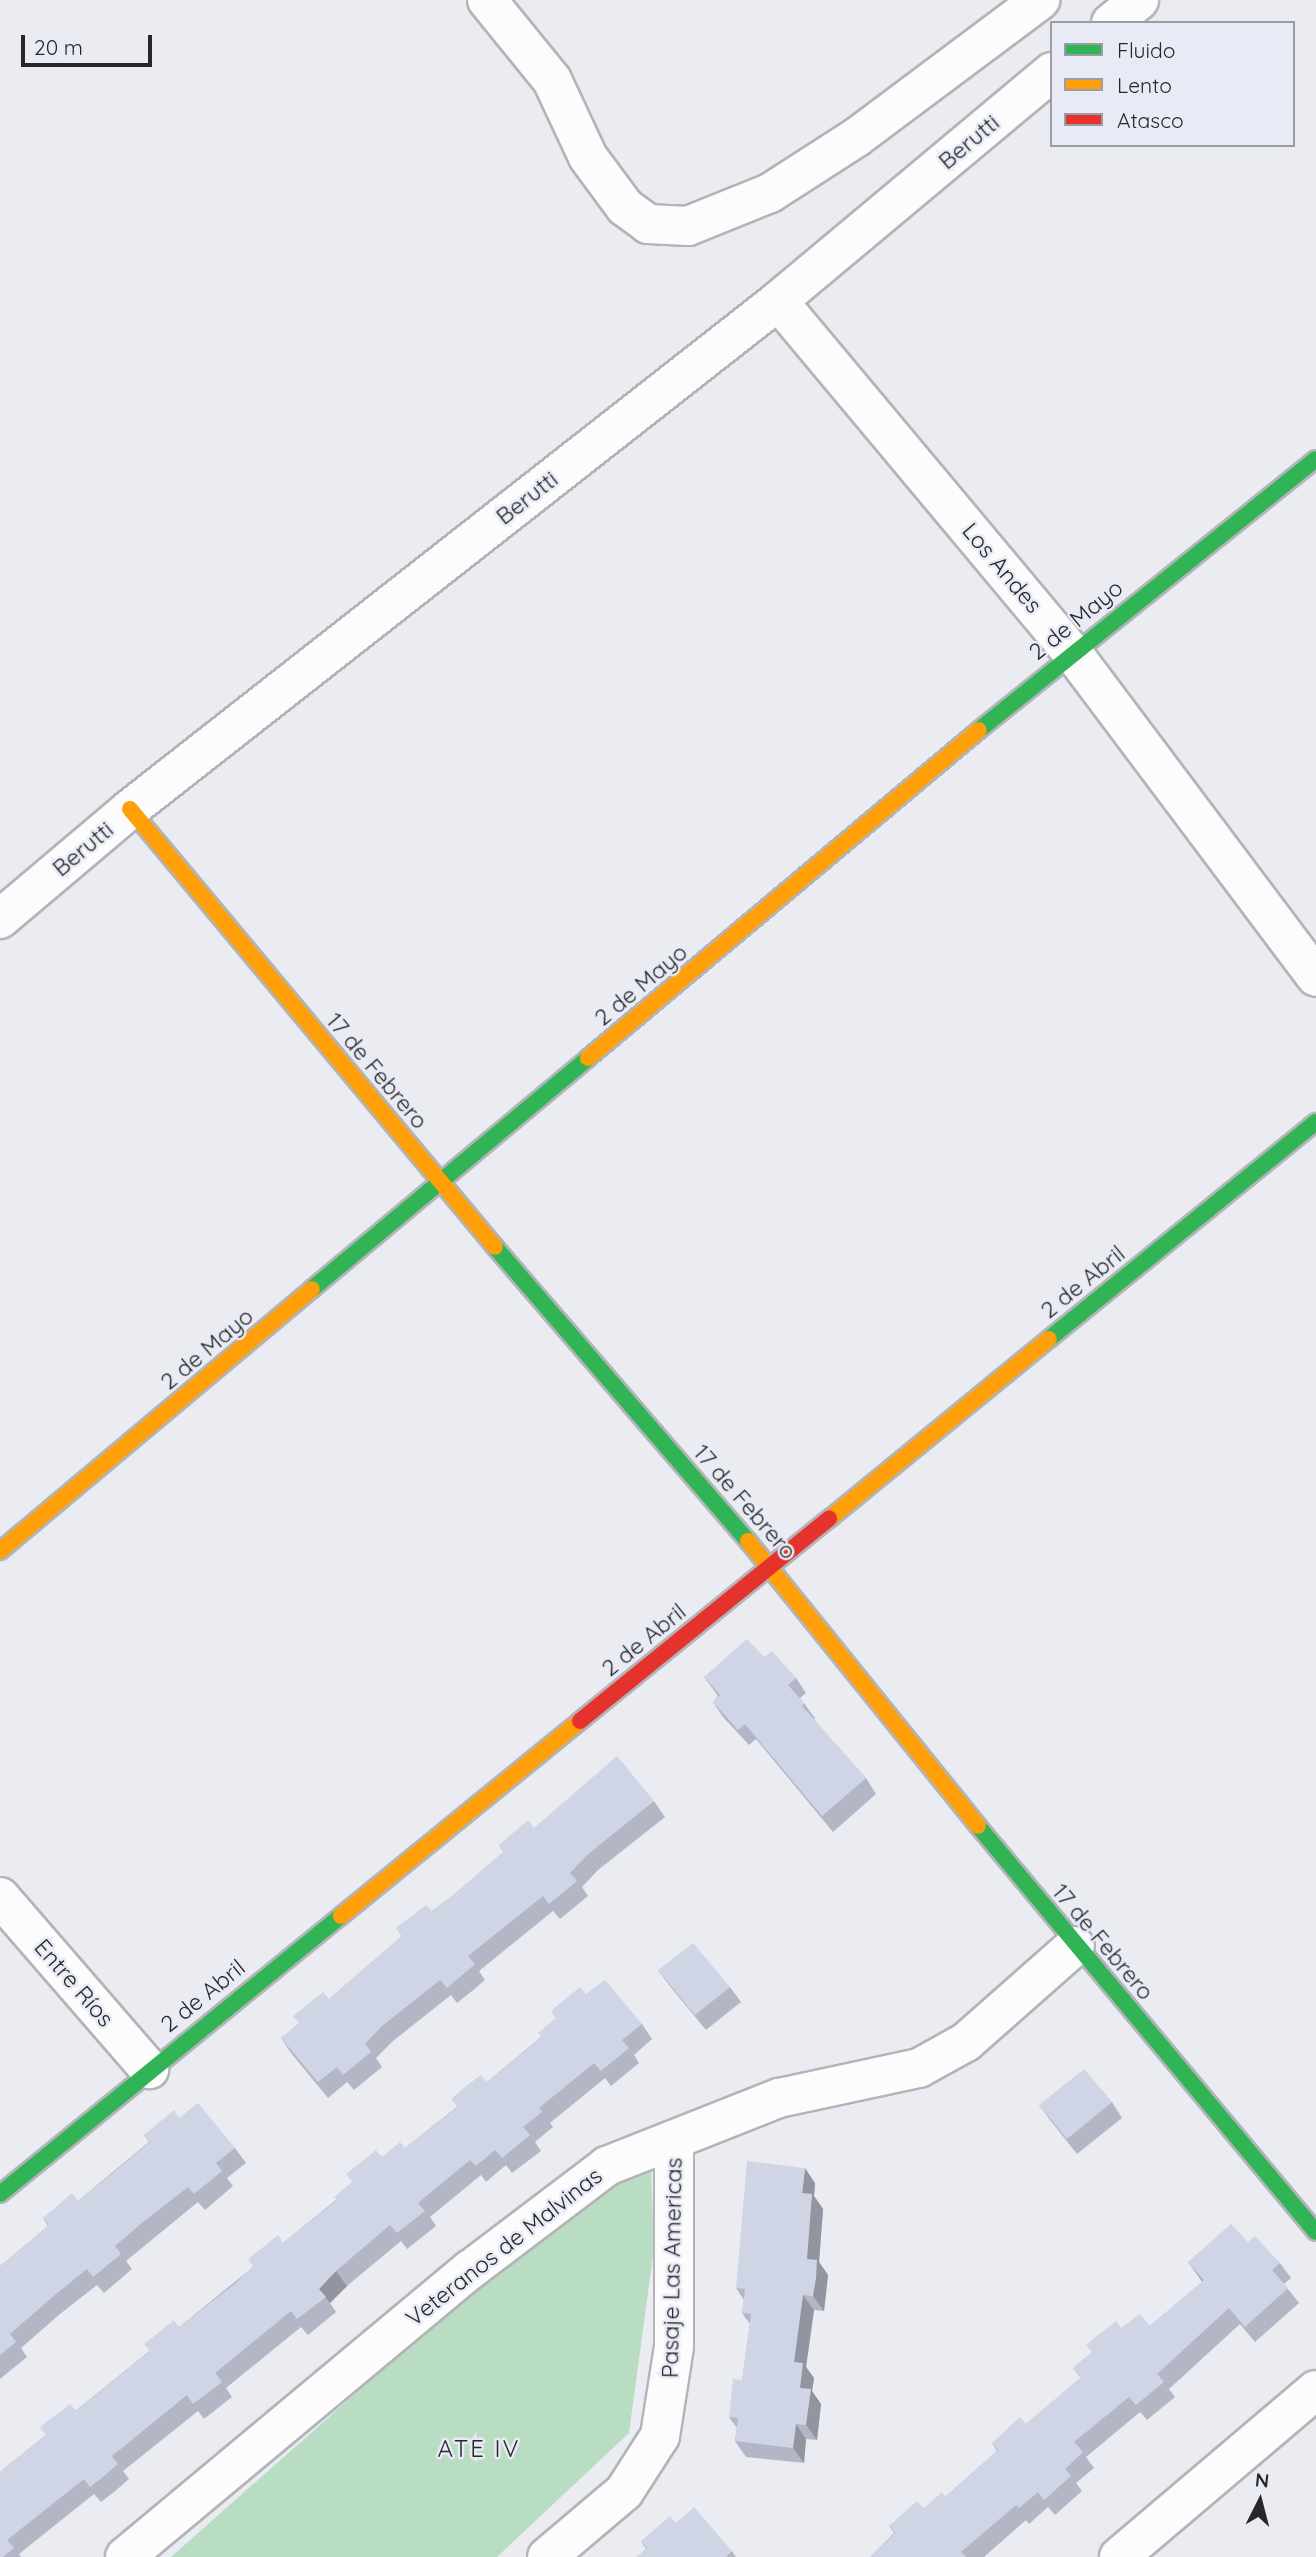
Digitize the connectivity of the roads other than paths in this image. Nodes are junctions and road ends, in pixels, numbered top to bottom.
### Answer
1 (487, 0) edge
2 (1040, 0) edge
3 (1139, 0) edge
4 (1113, 21) edge
5 (1050, 74) edge
6 (778, 301) junction
7 (1316, 459) edge
8 (1072, 652) junction
9 (130, 809) junction
10 (0, 919) edge
11 (1316, 977) edge
12 (1316, 1122) edge
13 (441, 1184) junction
14 (0, 1551) edge
15 (771, 1567) junction
16 (0, 1898) edge
17 (1075, 1946) junction
18 (149, 2069) junction
19 (674, 2141) junction
20 (0, 2194) edge
21 (1316, 2232) edge
22 (1316, 2390) edge
23 (125, 2557) edge
24 (547, 2557) edge
25 (1119, 2557) edge

1 - 2 street
3 - 4 street
5 - 6 street, Berutti
6 - 8 street, Los Andes
6 - 9 street, Berutti
7 - 8 street, 2 de Mayo
8 - 11 street, Los Andes
8 - 13 street, 2 de Mayo
9 - 10 street, Berutti
9 - 13 street, 17 de Febrero
12 - 15 street, 2 de Abril
13 - 14 street, 2 de Mayo
13 - 15 street, 17 de Febrero
15 - 17 street, 17 de Febrero
15 - 18 street, 2 de Abril
16 - 18 street, Entre Ríos
17 - 19 street, Veteranos de Malvinas
17 - 21 street, 17 de Febrero
18 - 20 street, 2 de Abril
19 - 23 street, Veteranos de Malvinas
19 - 24 street, Pasaje Las Americas
22 - 25 street

